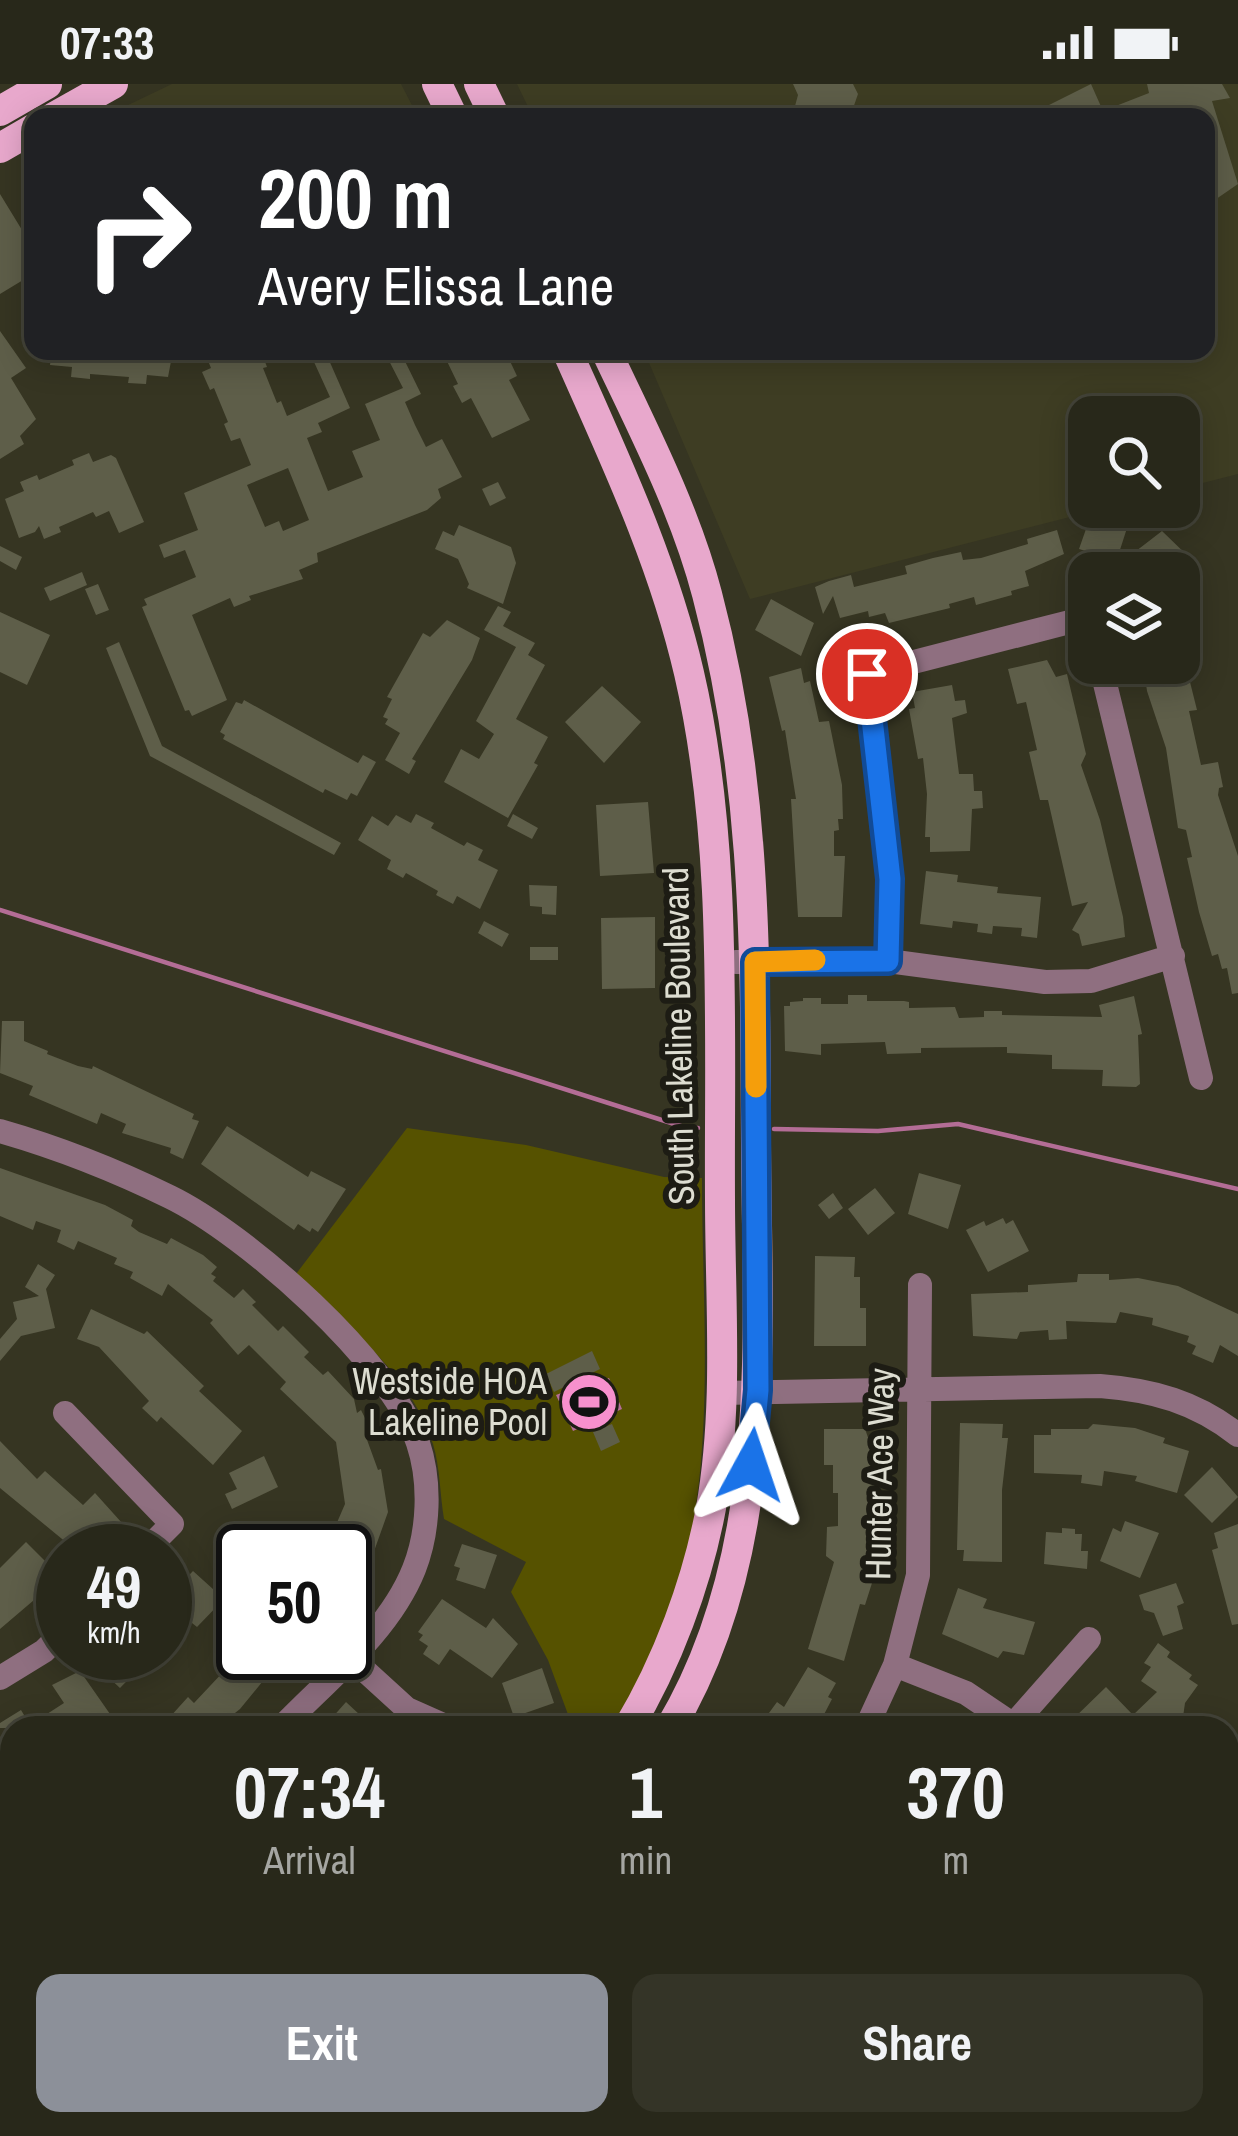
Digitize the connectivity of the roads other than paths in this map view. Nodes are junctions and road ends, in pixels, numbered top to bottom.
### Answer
1 (47, 84) edge
2 (112, 84) edge
3 (70, 108) edge
4 (0, 111) edge
5 (571, 360) edge
6 (610, 360) edge
7 (1068, 622) edge
8 (1105, 684) edge
9 (1172, 956) junction
10 (888, 961) junction
11 (717, 962) junction
12 (755, 962) junction
13 (1201, 1078) dead end
14 (0, 1131) edge
15 (920, 1285) dead end
16 (758, 1390) junction
17 (917, 1391) junction
18 (722, 1393) junction
19 (65, 1413) dead end
20 (1238, 1435) edge
21 (172, 1524) edge
22 (372, 1633) edge
23 (1089, 1639) dead end
24 (36, 1656) edge
25 (895, 1665) junction
26 (372, 1677) edge
27 (0, 1678) edge
28 (327, 1680) edge
29 (292, 1716) edge
30 (423, 1716) edge
31 (635, 1716) edge
32 (675, 1716) edge
33 (872, 1716) edge
34 (1001, 1716) edge
35 (1024, 1716) edge

1 - 4 main road
2 - 3 main road
5 - 11 main road, South Lakeline Boulevard
6 - 12 main road, South Lakeline Boulevard
7 - 10 street
8 - 9 street
9 - 10 street
9 - 13 street
10 - 12 street
11 - 12 street
11 - 18 main road, South Lakeline Boulevard
12 - 16 main road, South Lakeline Boulevard
14 - 22 street
15 - 17 street, Hunter Ace Way
16 - 17 street
16 - 18 street
16 - 32 main road, South Lakeline Boulevard
17 - 20 street
17 - 25 street, Hunter Ace Way
18 - 31 main road, South Lakeline Boulevard
19 - 21 street
23 - 35 street
24 - 27 street
25 - 33 street, Hunter Ace Way
25 - 34 street
26 - 30 street
28 - 29 street

